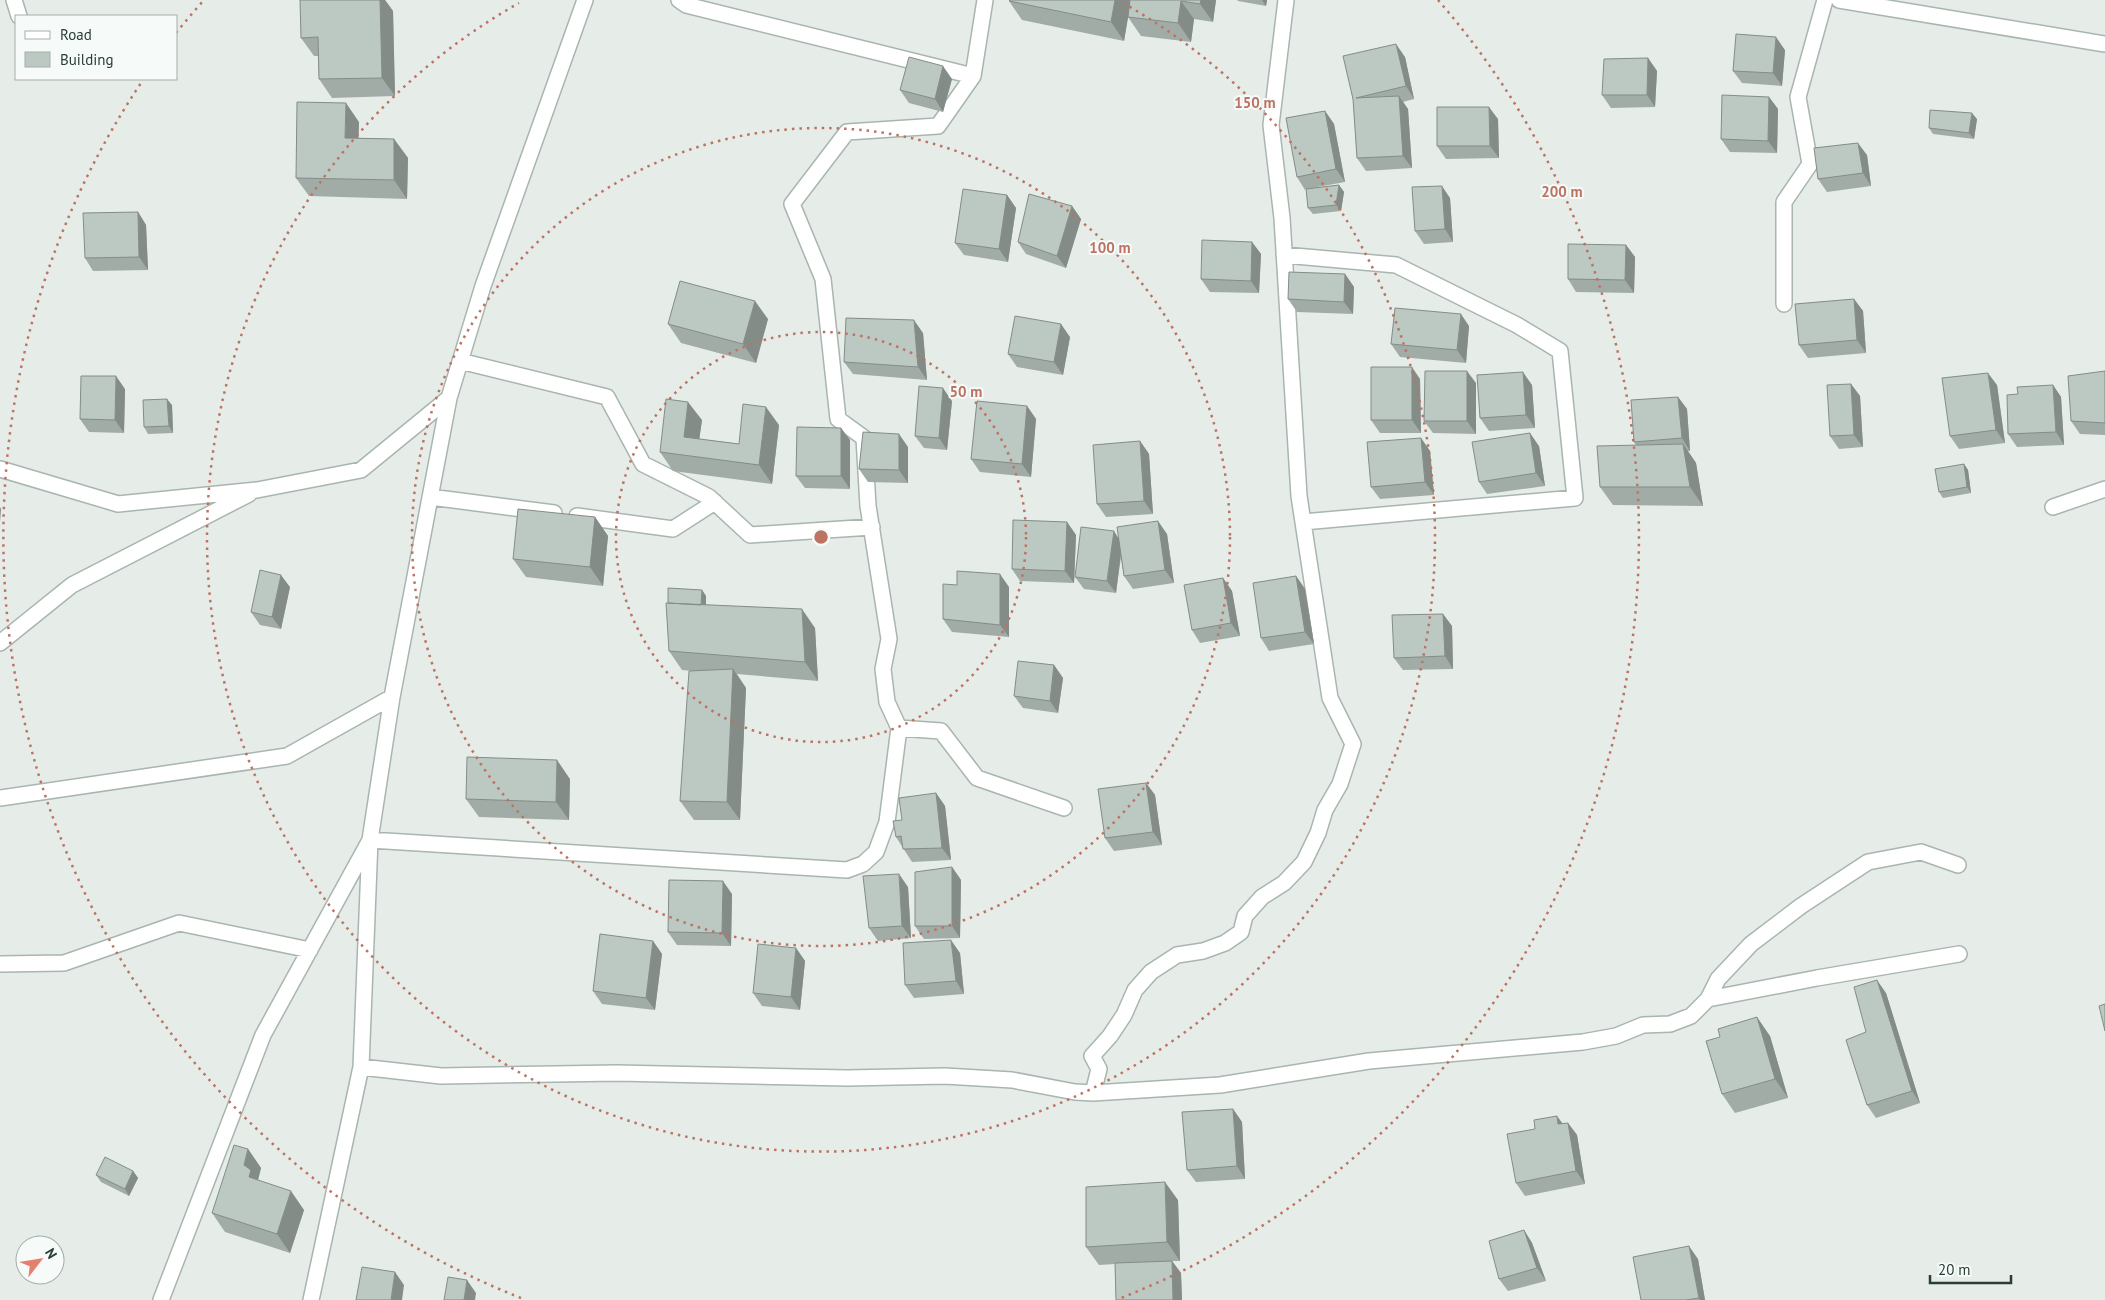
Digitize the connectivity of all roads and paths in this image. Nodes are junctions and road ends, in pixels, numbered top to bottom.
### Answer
1 (14, 0) edge
2 (585, 0) edge
3 (679, 0) edge
4 (985, 0) edge
5 (1286, 0) edge
6 (1825, 0) edge
7 (1838, 0) edge
8 (19, 15) edge
9 (2105, 44) edge
10 (973, 76) junction
11 (1284, 255) junction
12 (1784, 304) dead end
13 (460, 361) junction
14 (449, 398) junction
15 (0, 469) edge
16 (2105, 488) edge
17 (257, 490) junction
18 (430, 497) junction
19 (715, 502) junction
20 (2053, 507) dead end
21 (1303, 522) junction
22 (872, 527) junction
23 (0, 643) edge
24 (392, 697) junction
25 (899, 728) junction
26 (0, 798) edge
27 (1064, 808) dead end
28 (370, 840) junction
29 (1958, 865) dead end
30 (310, 950) junction
31 (1959, 954) dead end
32 (0, 964) edge
33 (1708, 999) junction
34 (360, 1067) junction
35 (1093, 1092) junction
36 (161, 1300) edge
37 (311, 1300) edge

1 - 8 street
2 - 13 street
3 - 10 street
4 - 10 street
5 - 11 street
6 - 12 street
7 - 9 street
10 - 22 street
11 - 21 street
11 - 21 street
13 - 14 street
13 - 19 street
14 - 17 street
14 - 18 street
15 - 17 street
16 - 20 street
17 - 23 street
18 - 19 street
18 - 24 street
19 - 22 street
21 - 35 street
22 - 25 street
24 - 26 street
24 - 28 street
25 - 27 street
25 - 28 street
28 - 30 street
28 - 34 street
29 - 33 street
30 - 32 street
30 - 36 street
31 - 33 street
33 - 35 street
34 - 35 street
34 - 37 street

